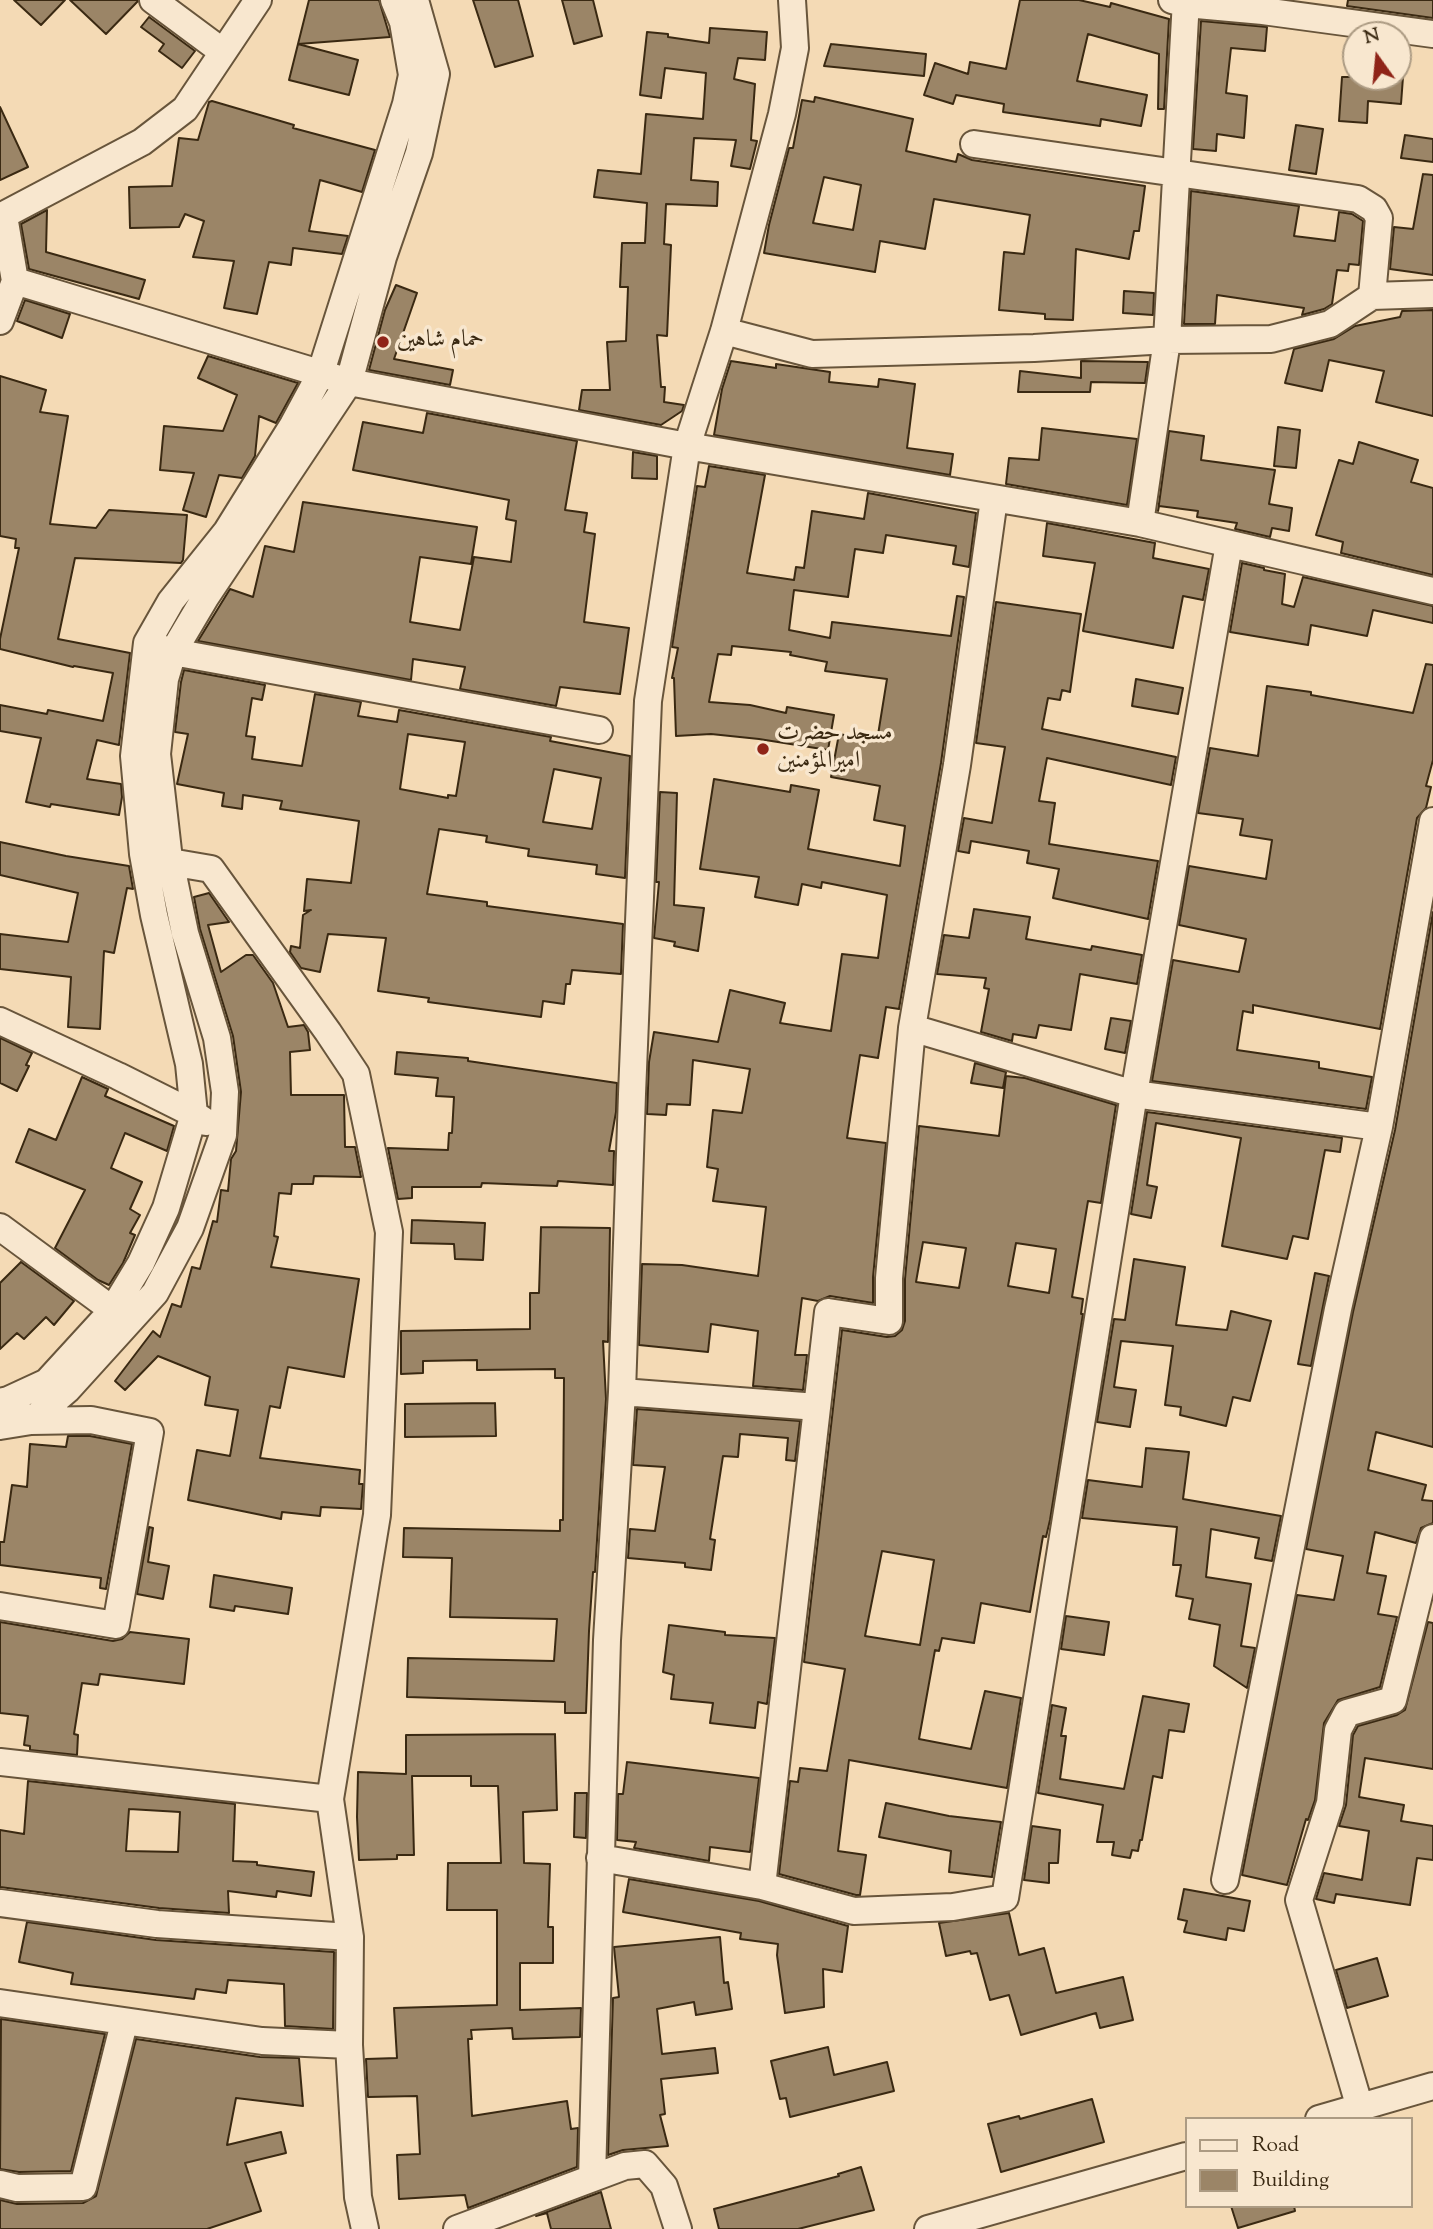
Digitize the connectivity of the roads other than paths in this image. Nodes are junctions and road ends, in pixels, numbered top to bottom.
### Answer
1 (153, 0) edge
2 (258, 0) edge
3 (394, 0) edge
4 (415, 0) edge
5 (792, 0) edge
6 (1182, 1) edge
7 (1433, 33) edge
8 (223, 52) junction
9 (974, 144) dead end
10 (1178, 174) junction
11 (2, 217) edge
12 (15, 281) junction
13 (1433, 294) edge
14 (1372, 296) junction
15 (0, 321) edge
16 (724, 331) junction
17 (1167, 340) junction
18 (320, 374) junction
19 (349, 382) junction
20 (687, 446) junction
21 (993, 499) junction
22 (1140, 523) junction
23 (237, 534) junction
24 (1229, 544) junction
25 (1433, 591) edge
26 (147, 643) junction
27 (173, 652) junction
28 (599, 730) dead end
29 (1433, 821) edge
30 (160, 856) junction
31 (0, 1021) edge
32 (912, 1028) junction
33 (1134, 1094) junction
34 (194, 1114) junction
35 (1379, 1127) junction
36 (223, 1135) junction
37 (0, 1227) edge
38 (121, 1317) junction
39 (622, 1392) junction
40 (4, 1401) edge
41 (817, 1407) junction
42 (31, 1421) junction
43 (0, 1426) edge
44 (1433, 1538) edge
45 (0, 1606) edge
46 (0, 1762) edge
47 (330, 1799) junction
48 (600, 1858) junction
49 (1225, 1880) dead end
50 (762, 1886) junction
51 (0, 1903) edge
52 (350, 1937) junction
53 (0, 2003) edge
54 (124, 2023) junction
55 (349, 2045) junction
56 (1433, 2086) edge
57 (1360, 2108) junction
58 (1326, 2117) edge
59 (1184, 2156) edge
60 (592, 2178) junction
61 (0, 2184) edge
62 (1001, 2218) edge
63 (365, 2229) edge
64 (457, 2229) edge
65 (678, 2229) edge
66 (928, 2229) edge

1 - 8 street
2 - 8 street
3 - 18 street
4 - 19 street
5 - 16 street
6 - 7 street
6 - 10 street
8 - 11 street
9 - 10 street
10 - 14 street
10 - 17 street
11 - 12 street
12 - 15 street
12 - 18 street
13 - 14 street
14 - 17 street
16 - 17 street
16 - 20 street
17 - 22 street
18 - 19 street
18 - 23 street
19 - 20 street
19 - 23 street
20 - 21 street
20 - 39 street
21 - 22 street
21 - 32 street
22 - 24 street
23 - 26 street
23 - 27 street
24 - 25 street
24 - 33 street
26 - 27 street
26 - 30 street
27 - 28 street
27 - 30 street
29 - 35 street
30 - 34 street
30 - 36 street
30 - 47 street
31 - 34 street
32 - 33 street
32 - 41 street
33 - 35 street
33 - 50 street
34 - 36 street
34 - 38 street
35 - 49 street
36 - 38 street
37 - 38 street
38 - 40 street
38 - 42 street
39 - 41 street
39 - 48 street
40 - 42 street
41 - 50 street
42 - 43 street
42 - 45 street
44 - 57 street
46 - 47 street
47 - 52 street
48 - 50 street
48 - 60 street
51 - 52 street
52 - 55 street
53 - 54 street
54 - 55 street
54 - 61 street
55 - 63 street
56 - 57 street
57 - 58 street
59 - 62 street
60 - 64 street
60 - 65 street
62 - 66 street

